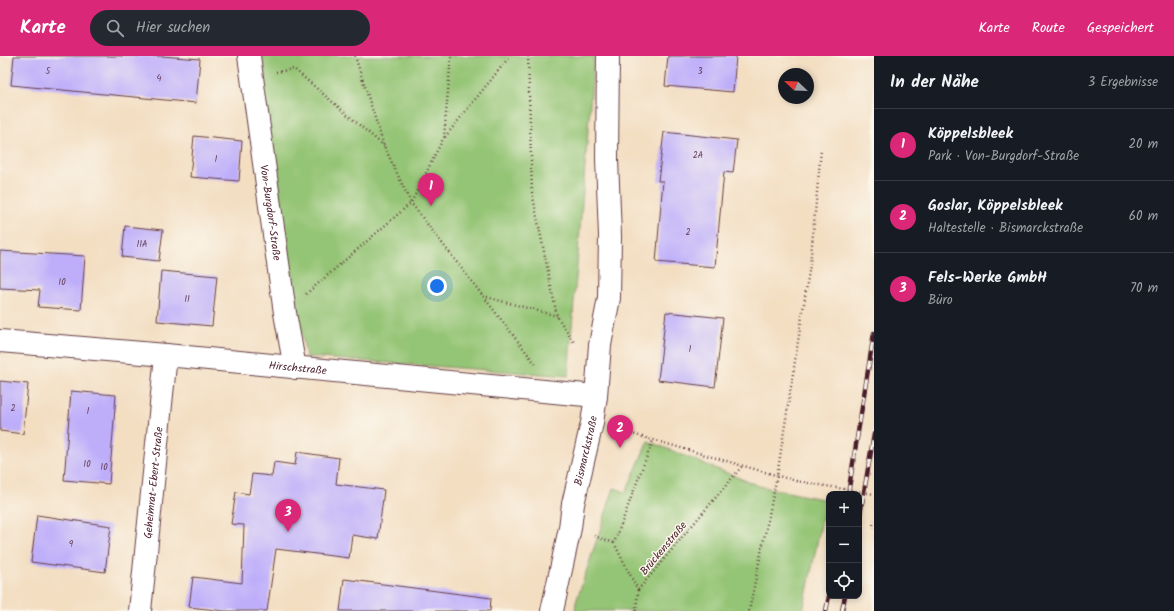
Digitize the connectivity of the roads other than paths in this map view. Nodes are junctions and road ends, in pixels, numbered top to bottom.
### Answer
1 (608, 56) edge
2 (251, 66) edge
3 (0, 341) edge
4 (166, 355) junction
5 (295, 368) junction
6 (596, 396) junction
7 (140, 611) edge
8 (550, 611) edge

1 - 6 street, Bismarckstraße
2 - 5 street, Von-Burgdorf-Straße
3 - 4 street, Hirschstraße
4 - 5 street, Hirschstraße
4 - 7 street, Geheimrat-Ebert-Straße
5 - 6 street, Hirschstraße
6 - 8 street, Bismarckstraße

